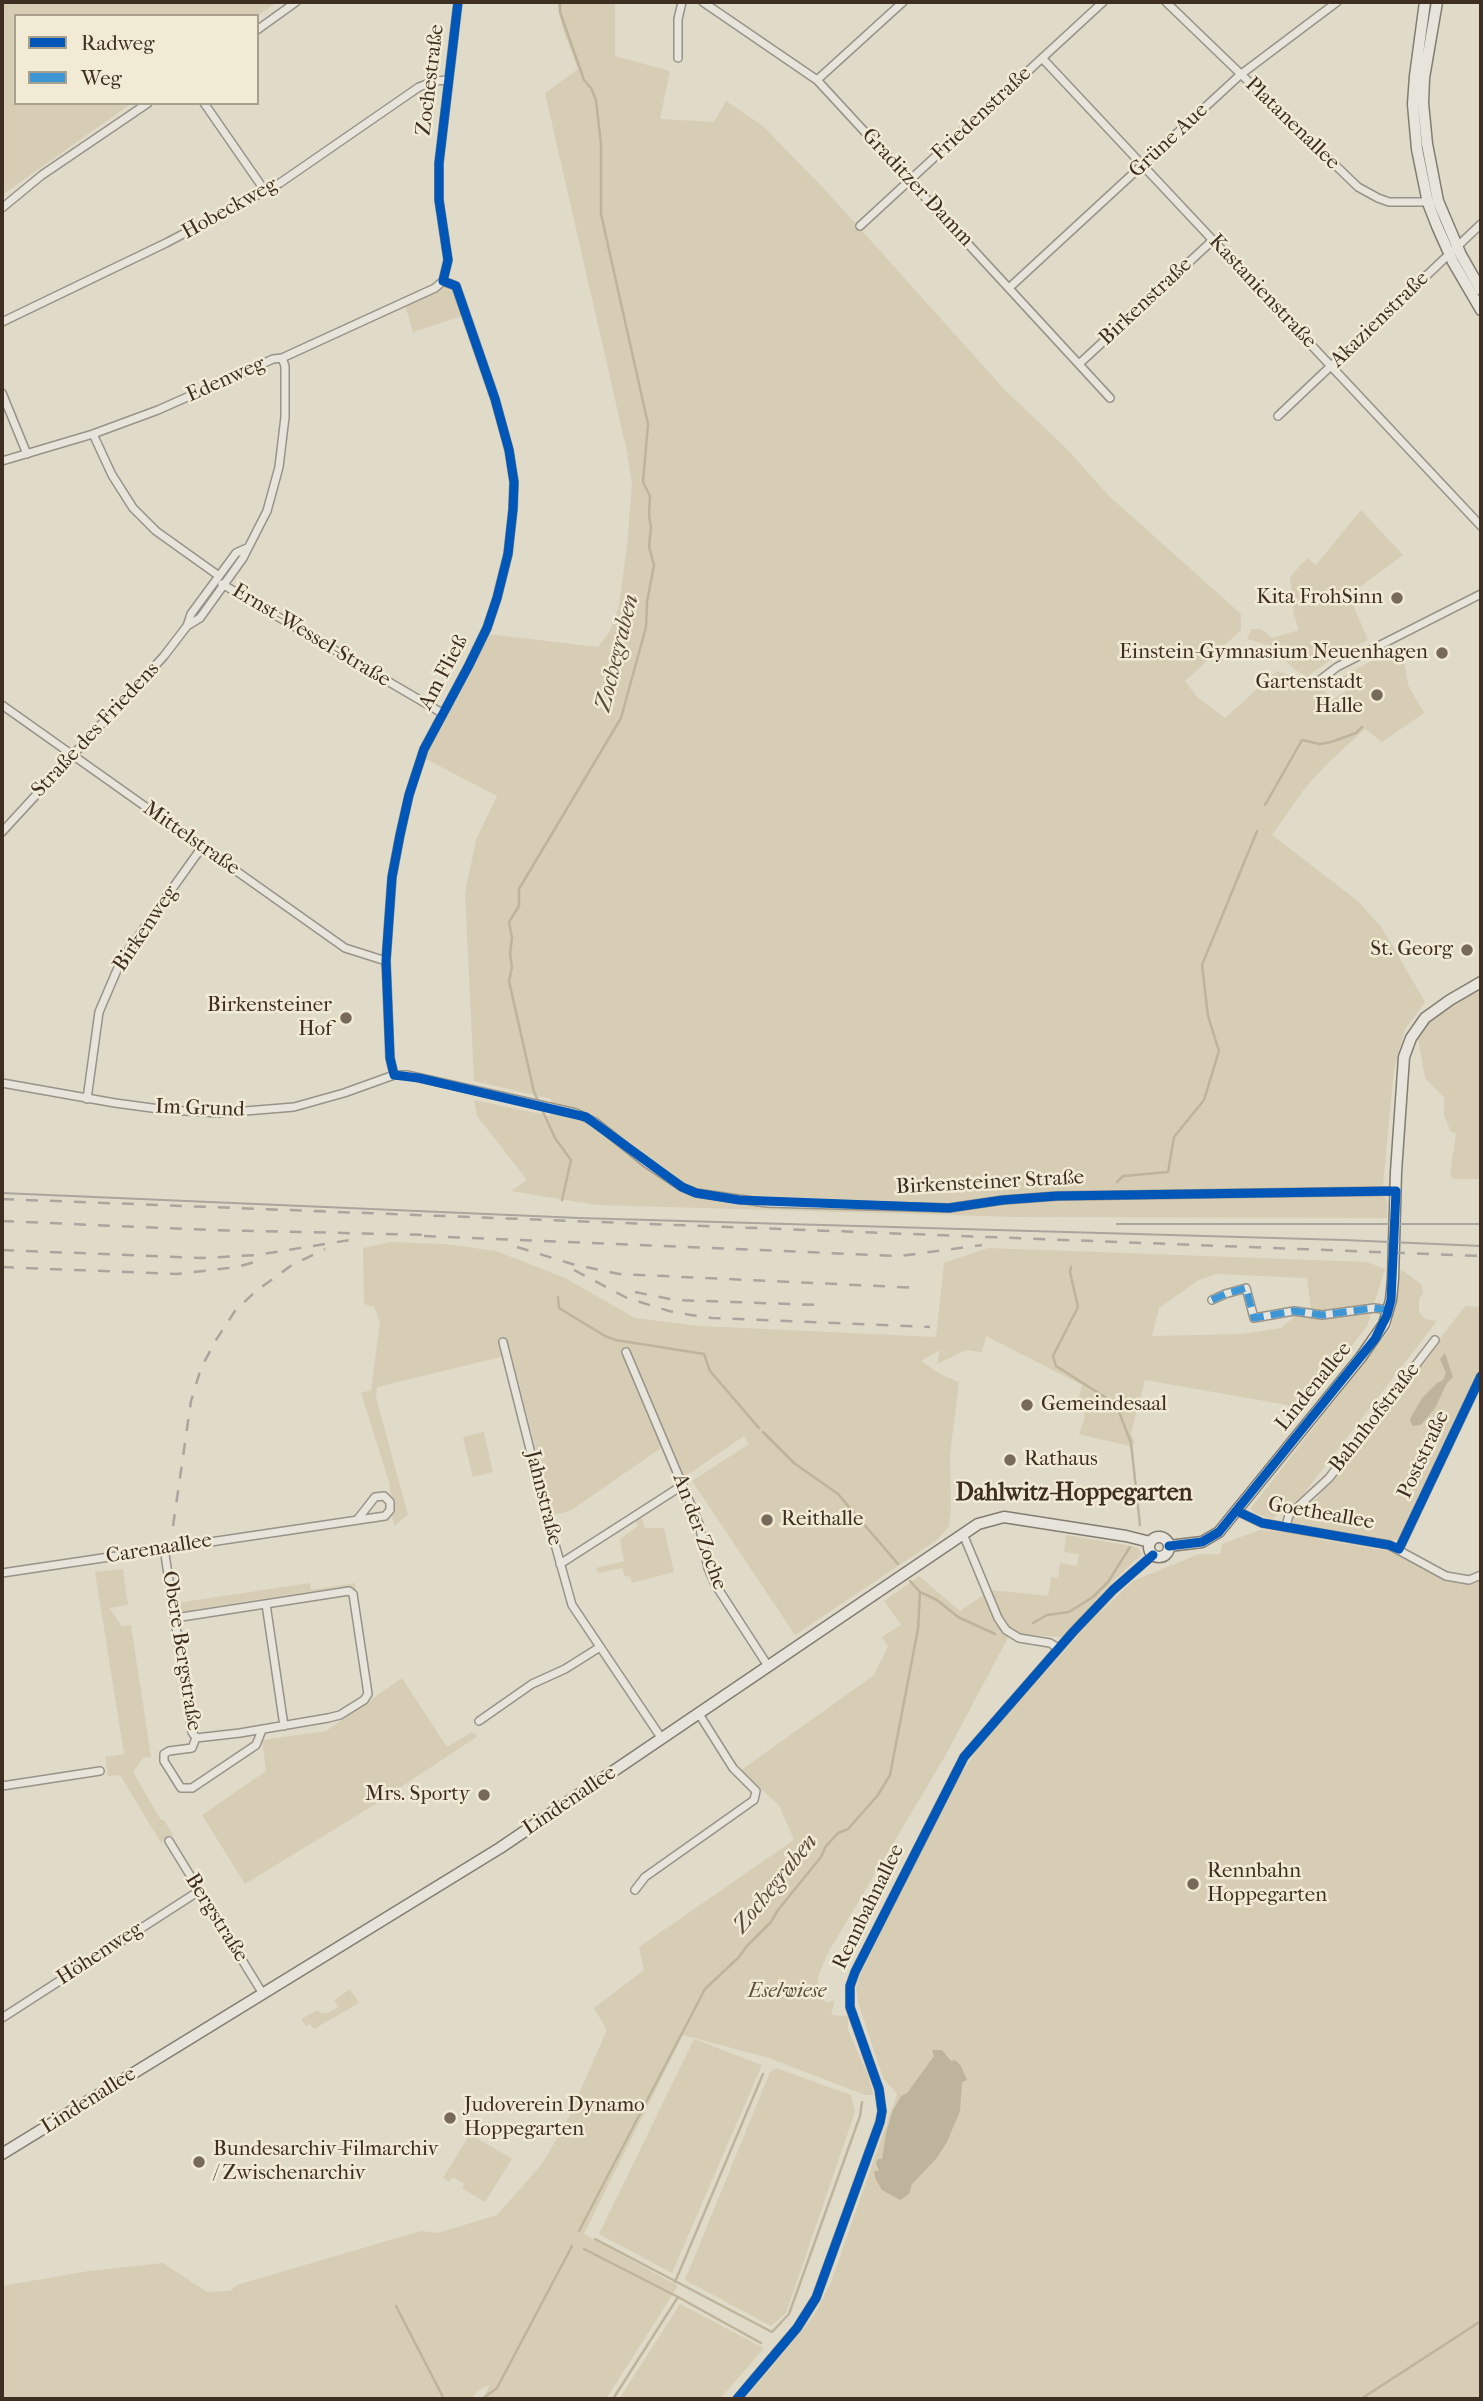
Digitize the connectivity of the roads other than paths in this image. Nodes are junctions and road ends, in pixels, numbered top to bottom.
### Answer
1 (296, 2) edge
2 (458, 2) edge
3 (682, 2) edge
4 (703, 2) edge
5 (903, 2) edge
6 (1103, 2) edge
7 (1166, 2) edge
8 (1337, 2) edge
9 (1425, 2) edge
10 (1437, 2) edge
11 (259, 29) edge
12 (678, 58) dead end
13 (1042, 58) junction
14 (1240, 75) junction
15 (817, 79) junction
16 (448, 80) junction
17 (145, 105) edge
18 (205, 105) edge
19 (1142, 166) junction
20 (910, 180) junction
21 (265, 191) junction
22 (1433, 202) junction
23 (2, 208) edge
24 (1481, 225) edge
25 (860, 226) dead end
26 (1213, 240) junction
27 (1457, 245) junction
28 (1449, 254) junction
29 (443, 281) junction
30 (1009, 288) junction
31 (1481, 290) edge
32 (1481, 310) edge
33 (2, 323) edge
34 (282, 358) junction
35 (1079, 364) junction
36 (1331, 367) junction
37 (2, 393) edge
38 (1110, 398) dead end
39 (1278, 416) dead end
40 (93, 434) junction
41 (27, 454) junction
42 (2, 461) edge
43 (1481, 526) edge
44 (247, 548) junction
45 (217, 578) junction
46 (224, 585) junction
47 (1481, 594) edge
48 (187, 626) junction
49 (1316, 683) dead end
50 (2, 705) edge
51 (442, 713) junction
52 (73, 756) junction
53 (2, 832) edge
54 (202, 847) junction
55 (386, 961) junction
56 (1481, 982) edge
57 (394, 1075) junction
58 (2, 1083) edge
59 (87, 1099) junction
60 (1396, 1192) junction
61 (1212, 1300) dead end
62 (1389, 1310) junction
63 (1435, 1340) dead end
64 (503, 1342) dead end
65 (626, 1352) dead end
66 (1481, 1376) edge
67 (683, 1485) junction
68 (1237, 1511) junction
69 (357, 1520) junction
70 (1286, 1526) junction
71 (963, 1534) junction
72 (1150, 1542) junction
73 (1169, 1546) junction
74 (164, 1548) junction
75 (1399, 1549) junction
76 (1153, 1555) junction
77 (560, 1564) junction
78 (2, 1573) edge
79 (1481, 1575) edge
80 (266, 1604) junction
81 (175, 1618) junction
82 (600, 1647) junction
83 (1058, 1648) junction
84 (768, 1666) junction
85 (699, 1714) junction
86 (479, 1721) dead end
87 (284, 1726) junction
88 (262, 1730) junction
89 (196, 1738) junction
90 (662, 1739) junction
91 (100, 1772) dead end
92 (2, 1786) edge
93 (169, 1841) dead end
94 (635, 1890) dead end
95 (199, 1891) junction
96 (263, 1994) junction
97 (2, 2018) edge
98 (2, 2154) edge
99 (737, 2399) edge

1 - 11 street
2 - 16 street, Zochestraße
3 - 12 street
4 - 15 street, Graditzer Damm
5 - 15 street
6 - 13 street, Friedenstraße
7 - 14 street, Platanenallee
8 - 14 street, Grüne Aue
9 - 22 street
10 - 22 street
13 - 19 street, Kastanienstraße
13 - 20 street, Friedenstraße
14 - 19 street, Grüne Aue
14 - 22 street, Platanenallee
15 - 20 street, Graditzer Damm
16 - 21 street, Hobeckweg
16 - 29 street, Zochestraße
17 - 23 street
18 - 21 street
19 - 26 street, Kastanienstraße
19 - 30 street, Grüne Aue
20 - 25 street, Friedenstraße
20 - 30 street, Graditzer Damm
21 - 33 street, Hobeckweg
22 - 27 street
22 - 28 street
24 - 27 street, Akazienstraße
26 - 35 street, Birkenstraße
26 - 36 street, Kastanienstraße
27 - 28 street, Akazienstraße
27 - 31 street
28 - 32 street
28 - 36 street, Akazienstraße
29 - 34 street, Edenweg
29 - 51 street, Am Fließ
30 - 35 street, Graditzer Damm
34 - 40 street, Edenweg
34 - 44 street, Straße des Friedens
35 - 38 street, Graditzer Damm
36 - 39 street, Akazienstraße
36 - 43 street, Kastanienstraße
37 - 41 street
40 - 41 street, Edenweg
40 - 45 street, Ernst-Wessel-Straße
41 - 42 street, Edenweg
44 - 45 street, Straße des Friedens
44 - 46 street, Straße des Friedens
45 - 46 street, Ernst-Wessel-Straße
45 - 48 street, Straße des Friedens
46 - 48 street, Straße des Friedens
46 - 51 street, Ernst-Wessel-Straße
47 - 49 street
48 - 52 street, Straße des Friedens
50 - 52 street, Mittelstraße
51 - 55 street, Am Fließ
52 - 53 street, Straße des Friedens
52 - 54 street, Mittelstraße
54 - 55 street, Mittelstraße
54 - 59 street, Birkenweg
55 - 57 street, Am Fließ
56 - 60 street, Lindenallee
57 - 59 street, Im Grund
57 - 60 street, Birkensteiner Straße
58 - 59 street, Im Grund
60 - 62 street, Lindenallee
61 - 62 street, Lindenallee
62 - 68 street, Lindenallee
63 - 70 street, Bahnhofstraße
64 - 77 street, Jahnstraße
65 - 67 street, An der Zoche
66 - 75 street, Poststraße
67 - 77 street
67 - 84 street, An der Zoche
68 - 70 street, Goetheallee
68 - 73 street, Lindenallee
69 - 69 street, Carenaallee
69 - 74 street, Carenaallee
70 - 75 street, Goetheallee
71 - 72 street, Lindenallee
71 - 83 street
71 - 84 street, Lindenallee
72 - 73 street, Lindenallee
72 - 76 street
73 - 76 street, Lindenallee
74 - 78 street, Carenaallee
74 - 81 street, Obere Bergstraße
75 - 79 street, Goetheallee
76 - 83 street, Rennbahnallee
77 - 82 street, Jahnstraße
80 - 81 street
80 - 87 street
80 - 87 street
81 - 89 street, Obere Bergstraße
82 - 86 street
82 - 90 street, Jahnstraße
83 - 99 street, Rennbahnallee
84 - 85 street, Lindenallee
85 - 90 street, Lindenallee
85 - 94 street
87 - 88 street
88 - 89 street
88 - 89 street, Obere Bergstraße
90 - 96 street, Lindenallee
91 - 92 street
93 - 95 street, Bergstraße
95 - 96 street, Bergstraße
95 - 97 street, Höhenweg
96 - 98 street, Lindenallee

